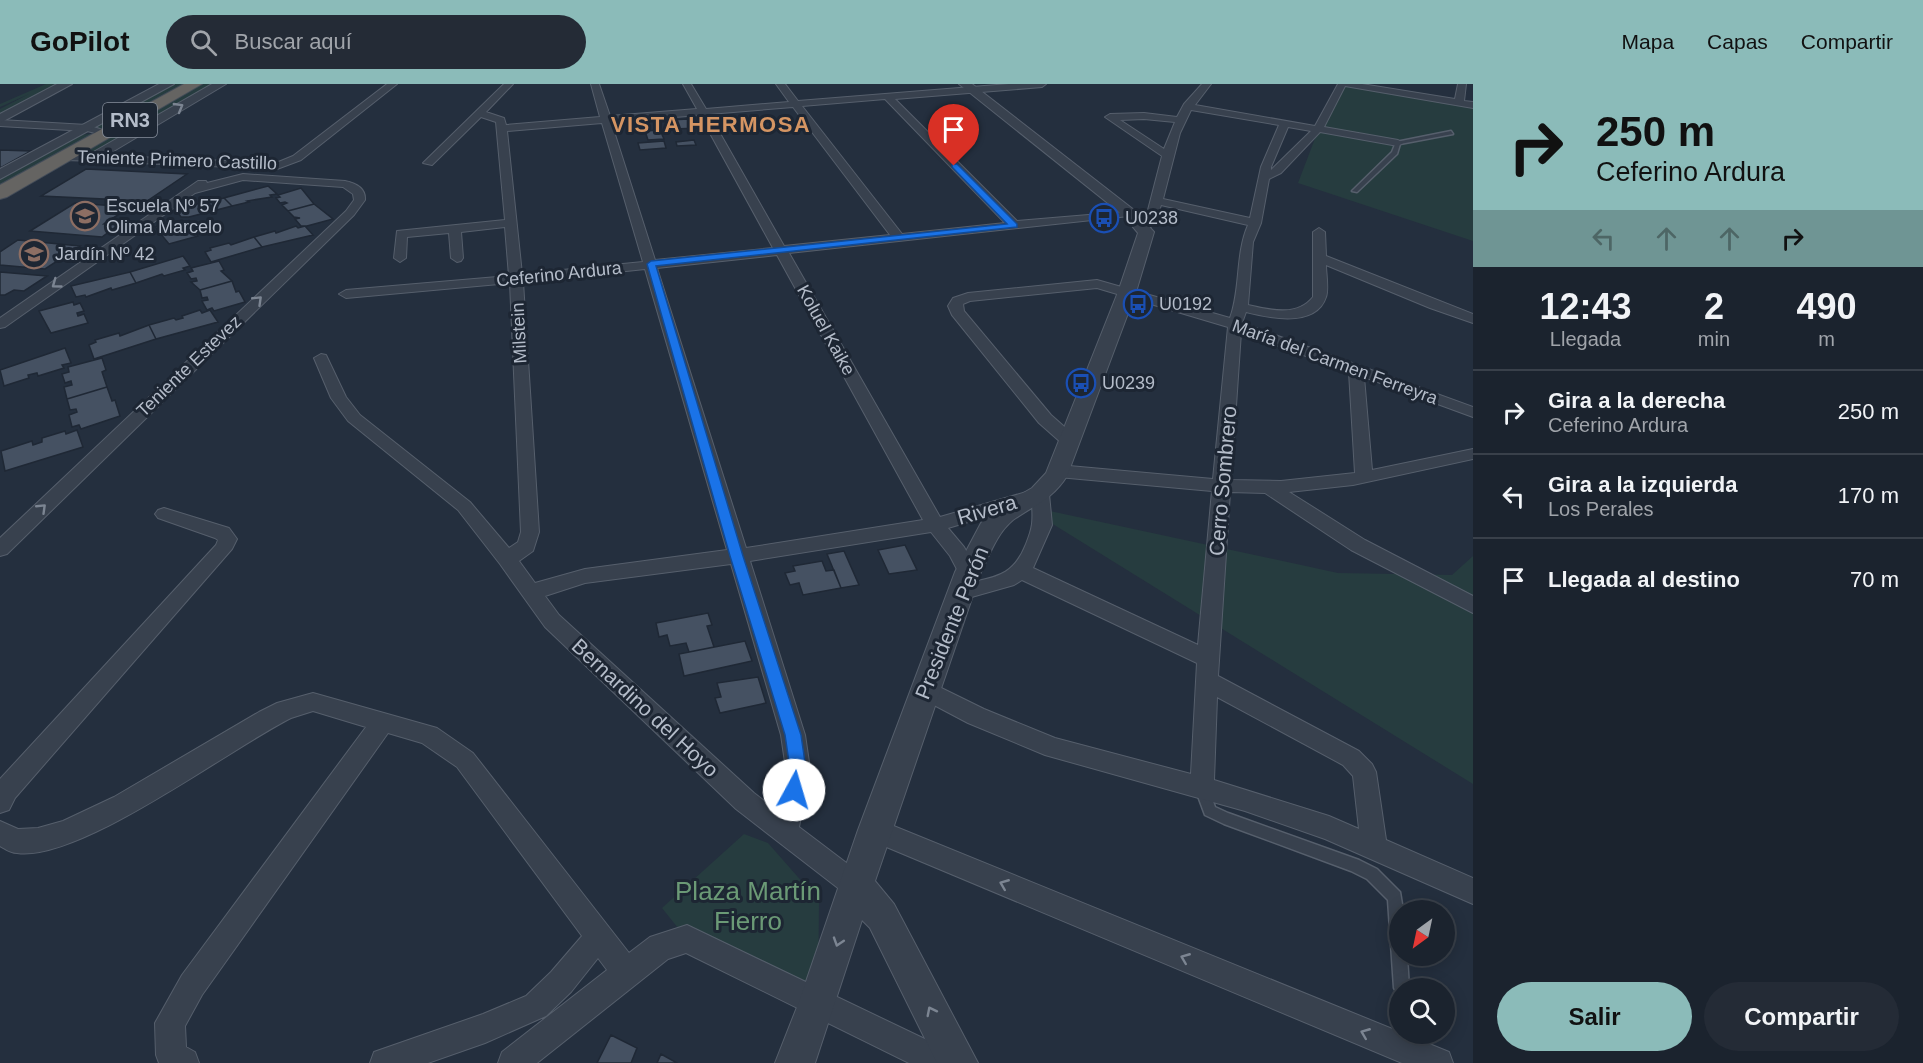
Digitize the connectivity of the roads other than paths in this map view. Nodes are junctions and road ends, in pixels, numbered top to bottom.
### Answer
1 (66, 84) edge
2 (168, 84) edge
3 (195, 84) edge
4 (219, 84) edge
5 (393, 84) edge
6 (509, 84) edge
7 (595, 84) edge
8 (687, 84) edge
9 (780, 84) edge
10 (1042, 84) edge
11 (1207, 84) edge
12 (1344, 84) edge
13 (1462, 84) edge
14 (969, 87) edge
15 (888, 97) junction
16 (1459, 103) junction
17 (794, 104) junction
18 (1473, 105) edge
19 (1187, 106) junction
20 (702, 112) junction
21 (480, 113) junction
22 (1179, 120) junction
23 (0, 121) edge
24 (607, 121) junction
25 (1285, 123) junction
26 (87, 128) junction
27 (502, 128) junction
28 (1320, 128) junction
29 (108, 133) junction
30 (1451, 133) dead end
31 (1398, 143) junction
32 (1167, 155) junction
33 (65, 156) junction
34 (92, 158) junction
35 (428, 163) dead end
36 (220, 169) junction
37 (0, 175) edge
38 (243, 177) junction
39 (1265, 177) junction
40 (345, 184) joint
41 (190, 190) junction
42 (1355, 191) dead end
43 (0, 193) edge
44 (1157, 201) junction
45 (1129, 213) junction
46 (1153, 213) junction
47 (511, 223) junction
48 (1255, 223) junction
49 (1014, 225) junction
50 (455, 229) junction
51 (1146, 232) junction
52 (1319, 232) dead end
53 (899, 238) junction
54 (782, 251) junction
55 (400, 258) dead end
56 (457, 258) dead end
57 (1321, 259) junction
58 (651, 264) junction
59 (516, 279) junction
60 (1127, 292) junction
61 (346, 294) dead end
62 (1241, 307) junction
63 (1473, 319) edge
64 (0, 324) edge
65 (1235, 324) junction
66 (321, 358) dead end
67 (1356, 370) junction
68 (1473, 412) edge
69 (1071, 442) junction
70 (1473, 454) edge
71 (1058, 471) junction
72 (1364, 476) junction
73 (1223, 485) junction
74 (1268, 487) junction
75 (1040, 494) junction
76 (164, 514) dead end
77 (935, 525) junction
78 (0, 549) edge
79 (737, 556) junction
80 (507, 559) junction
81 (1022, 571) junction
82 (964, 582) junction
83 (531, 593) junction
84 (1473, 605) edge
85 (1207, 670) junction
86 (925, 688) junction
87 (383, 722) junction
88 (1202, 788) junction
89 (0, 802) edge
90 (873, 830) junction
91 (785, 832) junction
92 (0, 833) edge
93 (1374, 848) junction
94 (855, 886) junction
95 (1473, 891) edge
96 (599, 936) junction
97 (626, 972) junction
98 (1401, 978) edge
99 (818, 1002) junction
100 (1389, 1035) edge
101 (1410, 1044) edge
102 (184, 1063) edge
103 (385, 1063) edge
104 (513, 1063) edge
105 (795, 1063) edge
106 (941, 1063) edge
107 (958, 1063) edge
108 (1438, 1063) edge

1 - 23 street
2 - 26 street
3 - 29 highway, RN3
34 -> 4 street
5 - 36 street, Teniente Primero Castillo
6 - 21 street
7 - 24 street
8 - 20 street, Koluel Kaike
9 - 17 street
10 - 14 street
11 - 19 street, Presidente Perón
12 - 16 street
12 - 28 street
13 - 16 street
14 - 15 street
14 - 45 street
15 - 17 street
15 - 49 street
16 - 18 street
17 - 20 street
17 - 53 street
19 - 22 street, Presidente Perón
19 - 25 street
20 - 24 street
20 - 54 street, Koluel Kaike
21 - 27 street
21 - 35 street
22 - 32 street, Presidente Perón
22 - 32 street
23 - 26 street
24 - 27 street
24 - 58 street
25 - 28 street
25 - 39 street, Cerro Sombrero
26 - 29 street
26 - 37 street
27 - 47 street, Milstein
28 - 31 street
28 - 39 street
29 - 33 highway, RN3
30 - 31 lane
31 - 42 lane
32 - 44 street, Presidente Perón
33 - 34 street, Teniente Primero Castillo
33 - 43 highway, RN3
34 - 36 street, Teniente Primero Castillo
36 - 38 street
36 - 41 street
38 - 40 street, Teniente Primero Castillo
38 - 41 street, Teniente Primero Castillo
39 - 48 street, Cerro Sombrero
78 -> 40 street, Teniente Estevez
41 -> 64 street
44 - 46 street, Presidente Perón
44 - 48 street
45 - 46 street, Ceferino Ardura
45 - 49 street, Ceferino Ardura
45 - 51 street
46 - 51 street, Presidente Perón
47 - 50 street
47 - 59 street, Milstein
48 - 62 street, Cerro Sombrero
49 - 53 street, Ceferino Ardura
50 - 55 street
50 - 56 street
51 - 60 street, Presidente Perón
52 - 57 street
53 - 54 street, Ceferino Ardura
54 - 58 street, Ceferino Ardura
54 - 77 street, Koluel Kaike
57 - 62 street
57 - 63 street
58 - 59 street, Ceferino Ardura
58 - 79 street
59 - 61 street, Ceferino Ardura
59 - 80 street, Milstein
60 - 65 street, María del Carmen Ferreyra
60 - 69 street, Presidente Perón
60 - 69 street, María del Carmen Ferreyra
62 - 65 street, Cerro Sombrero
65 - 67 street, María del Carmen Ferreyra
65 - 73 street, Cerro Sombrero
66 - 80 street, Bernardino del Hoyo
67 - 68 street, María del Carmen Ferreyra
67 - 72 street
69 - 71 street, Presidente Perón
70 - 72 street
71 - 73 street
71 - 75 street, Presidente Perón
72 - 74 street
73 - 74 street
73 - 85 street, Cerro Sombrero
74 - 84 street
75 - 77 street, Rivera
75 - 81 street
75 - 82 street, Presidente Perón
76 - 89 street
77 - 79 street, Rivera
77 - 82 street, Koluel Kaike
79 - 83 street, Rivera
79 - 91 street
80 - 83 street, Bernardino del Hoyo
81 - 82 street
81 - 85 street
82 - 86 street, Presidente Perón
83 - 91 street, Bernardino del Hoyo
85 - 88 street, Cerro Sombrero
85 - 93 street
86 - 88 street
86 - 90 street, Presidente Perón
87 - 92 street
87 - 96 street
87 - 102 street
88 - 93 street
88 - 98 lane
90 - 94 street, Presidente Perón
100 -> 90 street
91 - 94 street, Bernardino del Hoyo
93 - 95 street
94 -> 99 street, Presidente Perón
107 -> 94 street, Bernardino del Hoyo
96 - 97 street
96 - 103 street
97 - 99 street
97 - 104 street
99 - 105 street, Presidente Perón
99 - 106 street
101 - 108 street

